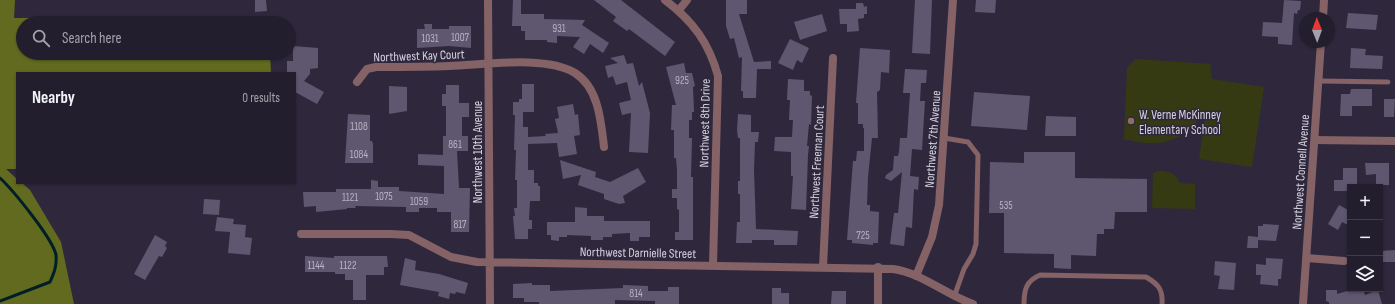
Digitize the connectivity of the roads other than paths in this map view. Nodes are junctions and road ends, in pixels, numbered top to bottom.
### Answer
1 (488, 0) edge
2 (665, 0) edge
3 (687, 0) edge
4 (953, 0) edge
5 (1324, 0) edge
6 (679, 10) junction
7 (1323, 12) edge
8 (1321, 48) edge
9 (833, 58) dead end
10 (489, 63) junction
11 (1319, 81) junction
12 (357, 82) dead end
13 (1388, 82) dead end
14 (944, 138) junction
15 (1315, 140) junction
16 (1395, 141) edge
17 (604, 147) dead end
18 (301, 234) dead end
19 (1307, 258) junction
20 (1344, 261) dead end
21 (489, 262) junction
22 (713, 265) junction
23 (823, 267) junction
24 (878, 268) junction
25 (916, 276) junction
26 (954, 297) junction
27 (490, 304) edge
28 (878, 304) edge
29 (973, 304) edge
30 (1024, 304) edge
31 (1162, 304) edge
32 (1303, 304) edge

1 - 10 street, Northwest 10th Avenue
2 - 6 street, Northwest 8th Drive
3 - 6 street
4 - 14 street, Northwest 7th Avenue
5 - 7 street
6 - 22 street, Northwest 8th Drive
8 - 11 street, Northwest Connell Avenue
9 - 23 street, Northwest Freeman Court
10 - 12 street, Northwest Kay Court
10 - 17 street, Northwest Kay Court
10 - 21 street, Northwest 10th Avenue
11 - 13 lane
11 - 15 street, Northwest Connell Avenue
14 - 25 street, Northwest 7th Avenue
14 - 26 lane
15 - 16 street
15 - 19 street, Northwest Connell Avenue
18 - 21 street, Northwest Darnielle Street
19 - 20 street
19 - 32 street, Northwest Connell Avenue
21 - 22 street, Northwest Darnielle Street
21 - 27 street, Northwest 10th Avenue
22 - 23 street, Northwest Darnielle Street
23 - 24 street, Northwest Darnielle Street
24 - 25 street, Northwest Darnielle Street
24 - 28 street
25 - 26 street, Northwest Darnielle Street
26 - 29 street, Northwest Darnielle Street
30 - 31 lane

